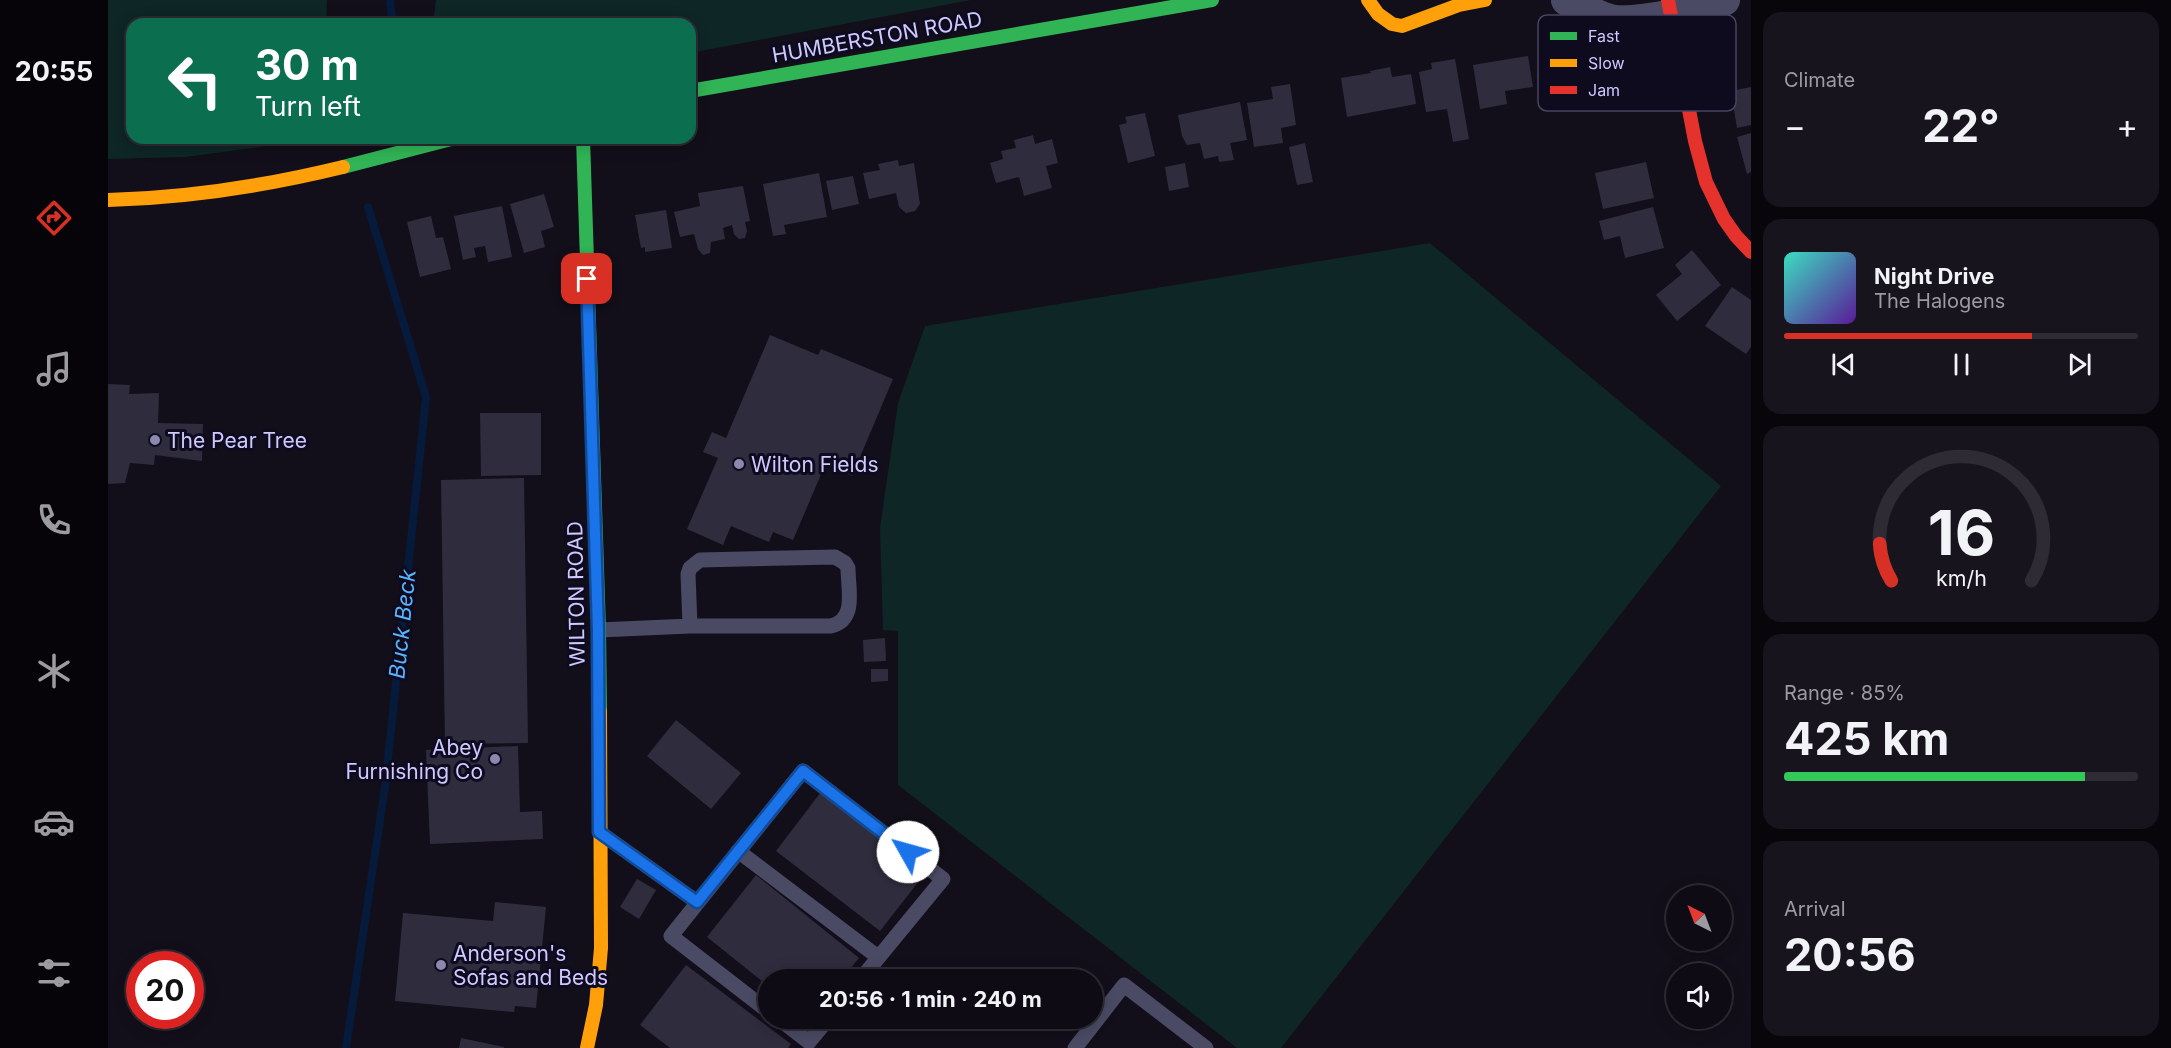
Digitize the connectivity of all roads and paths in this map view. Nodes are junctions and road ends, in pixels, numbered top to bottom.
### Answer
1 (1212, 0) edge
2 (1368, 0) edge
3 (1485, 0) edge
4 (1567, 0) edge
5 (1724, 0) edge
6 (1670, 7) edge
7 (1600, 15) edge
8 (1651, 15) edge
9 (696, 90) edge
10 (1691, 111) edge
11 (432, 144) edge
12 (583, 144) edge
13 (108, 200) edge
14 (1751, 252) edge
15 (690, 626) junction
16 (598, 630) junction
17 (599, 832) junction
18 (738, 851) junction
19 (697, 902) junction
20 (878, 957) junction
21 (869, 969) edge
22 (758, 1003) edge
23 (792, 1029) edge
24 (822, 1029) edge
25 (813, 1045) edge
26 (587, 1048) edge
27 (1075, 1048) edge
28 (1206, 1048) edge

1 - 9 street, HUMBERSTON ROAD
2 - 3 street
4 - 7 street
5 - 6 street
6 - 8 street
10 - 14 street
11 - 13 street
12 - 16 street, WILTON ROAD
15 - 15 lane
15 - 16 lane
16 - 17 street, WILTON ROAD
17 - 19 lane
17 - 26 street, WILTON ROAD
18 - 19 lane
18 - 20 lane
18 - 20 lane
19 - 22 lane
20 - 21 lane
23 - 25 lane
24 - 25 lane
27 - 28 lane

